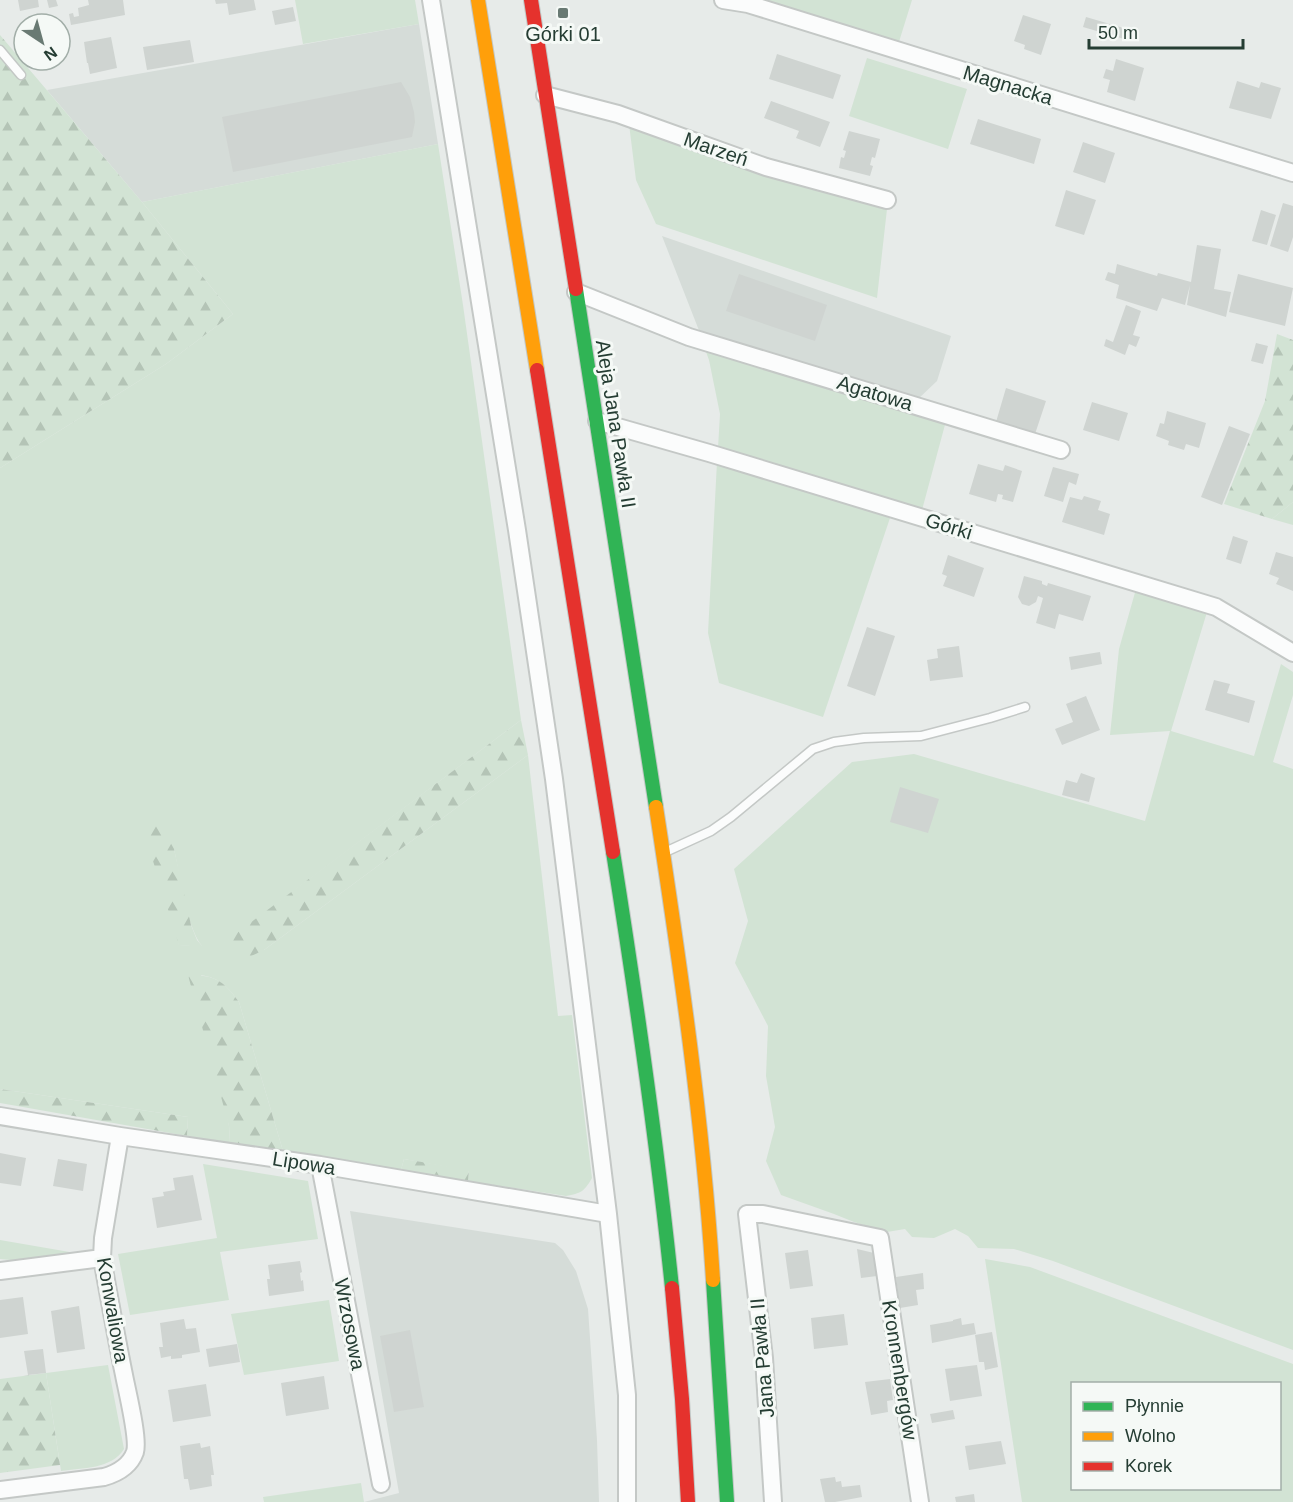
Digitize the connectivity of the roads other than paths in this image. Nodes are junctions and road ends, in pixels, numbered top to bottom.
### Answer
1 (431, 0) edge
2 (478, 0) edge
3 (531, 0) edge
4 (723, 0) edge
5 (0, 50) edge
6 (21, 75) dead end
7 (545, 95) junction
8 (1293, 173) edge
9 (887, 200) dead end
10 (576, 292) junction
11 (597, 421) junction
12 (1061, 450) dead end
13 (1293, 653) edge
14 (1025, 707) dead end
15 (663, 853) junction
16 (0, 1116) edge
17 (120, 1136) junction
18 (320, 1165) junction
19 (608, 1214) junction
20 (747, 1214) joint
21 (102, 1258) junction
22 (0, 1271) edge
23 (381, 1484) dead end
24 (0, 1490) edge
25 (627, 1502) edge
26 (688, 1502) edge
27 (727, 1502) edge
28 (773, 1502) edge
29 (920, 1502) edge

1 - 19 street
2 - 26 main road
3 - 7 main road, Aleja Jana Pawła II
4 - 8 street, Magnacka
5 - 6 lane
7 - 9 street, Marzeń
7 - 10 main road, Aleja Jana Pawła II
10 - 11 main road, Aleja Jana Pawła II
10 - 12 street, Agatowa
11 - 13 street, Górki
11 - 15 main road, Aleja Jana Pawła II
14 - 15 lane
15 - 27 main road, Aleja Jana Pawła II
16 - 17 street, Lipowa
17 - 18 street, Lipowa
17 - 21 street, Konwaliowa
18 - 19 street, Lipowa
18 - 23 street, Wrzosowa
19 - 25 street
20 - 28 street, Jana Pawła II
20 - 29 street, Kronnenbergów
21 - 22 street
21 - 24 street, Konwaliowa

